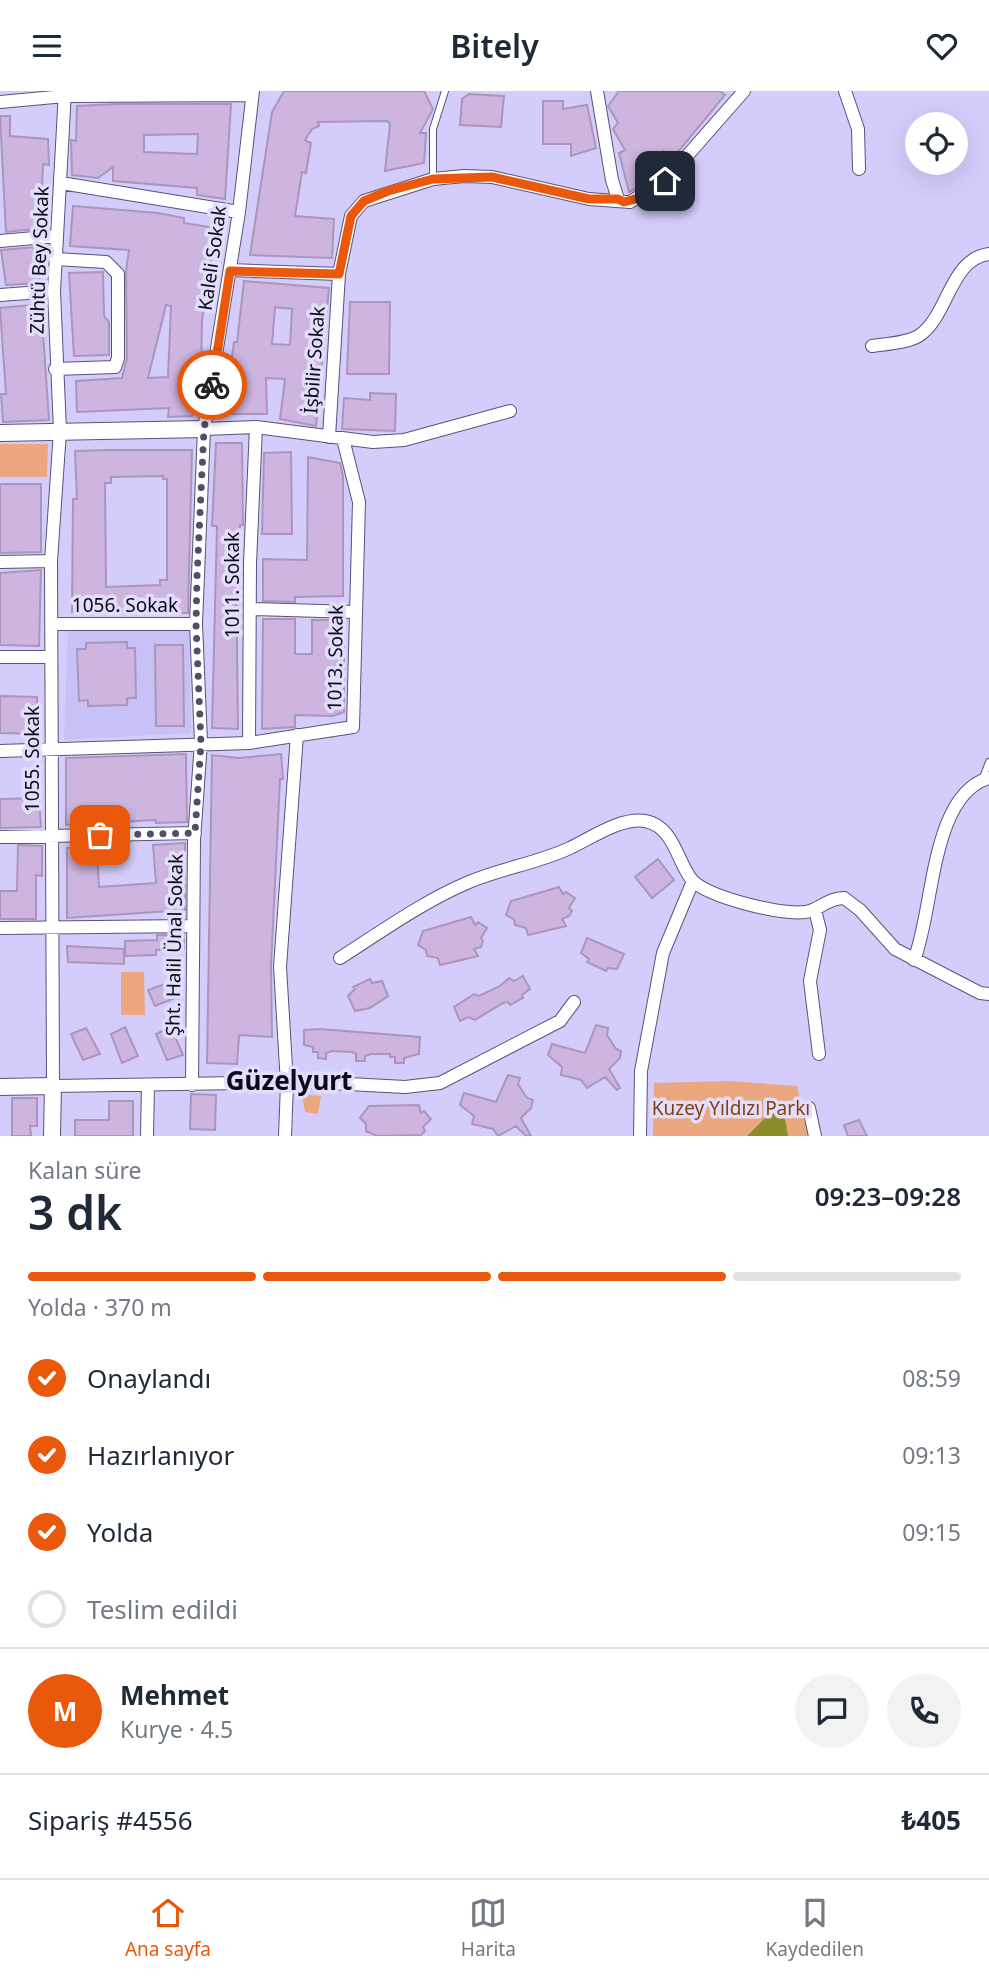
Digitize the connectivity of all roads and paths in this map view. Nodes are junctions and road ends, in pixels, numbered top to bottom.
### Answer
1 (445, 91) edge
2 (597, 91) edge
3 (744, 91) edge
4 (845, 91) edge
5 (252, 93) edge
6 (65, 94) edge
7 (0, 102) edge
8 (859, 169) dead end
9 (433, 179) junction
10 (61, 183) junction
11 (618, 199) junction
12 (239, 212) junction
13 (57, 236) junction
14 (0, 241) edge
15 (989, 254) edge
16 (55, 259) junction
17 (230, 271) junction
18 (339, 274) junction
19 (54, 291) junction
20 (0, 295) edge
21 (872, 346) dead end
22 (55, 369) junction
23 (510, 411) dead end
24 (256, 428) junction
25 (204, 429) junction
26 (60, 431) junction
27 (0, 433) edge
28 (328, 437) junction
29 (343, 439) junction
30 (51, 561) junction
31 (0, 562) edge
32 (251, 609) junction
33 (355, 612) junction
34 (53, 624) junction
35 (196, 624) junction
36 (0, 657) edge
37 (51, 657) junction
38 (297, 735) junction
39 (201, 743) junction
40 (249, 743) junction
41 (0, 751) edge
42 (52, 751) junction
43 (989, 762) edge
44 (985, 779) edge
45 (195, 833) junction
46 (52, 836) junction
47 (0, 837) edge
48 (693, 881) junction
49 (815, 910) junction
50 (193, 926) junction
51 (0, 928) edge
52 (52, 928) junction
53 (340, 957) dead end
54 (914, 960) junction
55 (989, 994) edge
56 (574, 1002) dead end
57 (820, 1054) dead end
58 (287, 1084) junction
59 (148, 1085) junction
60 (192, 1085) junction
61 (52, 1086) junction
62 (0, 1087) edge
63 (808, 1108) dead end
64 (52, 1136) edge
65 (147, 1136) edge
66 (285, 1136) edge
67 (640, 1136) edge
68 (815, 1136) edge

1 - 9 lane
2 - 11 street
3 - 11 street, İşbilir Sokak
4 - 8 street
5 - 6 street
5 - 12 street, Kaleli Sokak
6 - 7 street
6 - 10 street, Zühtü Bey Sokak
9 - 11 street, İşbilir Sokak
9 - 18 street, İşbilir Sokak
10 - 12 street
10 - 13 street, Zühtü Bey Sokak
12 - 17 street, Kaleli Sokak
13 - 14 street
13 - 16 street, Zühtü Bey Sokak
15 - 21 street
16 - 19 street, Zühtü Bey Sokak
16 - 22 street
17 - 18 street
17 - 25 street, Kaleli Sokak
18 - 28 street, İşbilir Sokak
19 - 20 street
19 - 22 street, Zühtü Bey Sokak
22 - 26 street, Zühtü Bey Sokak
23 - 29 street
24 - 25 street
24 - 28 street
24 - 32 street, 1011. Sokak
25 - 26 street
25 - 35 street, Şht. Halil Ünal Sokak
26 - 27 street
26 - 30 street, 1055. Sokak
28 - 29 street
29 - 33 street, 1013. Sokak
30 - 31 street
30 - 34 street, 1055. Sokak
32 - 33 street
32 - 40 street, 1011. Sokak
33 - 38 street, 1013. Sokak
34 - 35 street, 1056. Sokak
34 - 37 street, 1055. Sokak
35 - 39 street, Şht. Halil Ünal Sokak
36 - 37 street
37 - 42 street, 1055. Sokak
38 - 40 street, 1013. Sokak
38 - 58 street
39 - 40 street, 1013. Sokak
39 - 42 street, 1013. Sokak
39 - 45 street, Şht. Halil Ünal Sokak
41 - 42 street, 1013. Sokak
42 - 46 street, 1055. Sokak
43 - 44 lane
44 - 54 street
45 - 46 street
45 - 50 street, Şht. Halil Ünal Sokak
46 - 47 street
46 - 52 street, 1055. Sokak
48 - 49 street
48 - 53 street
48 - 67 street
49 - 54 street
49 - 57 street
50 - 52 street
50 - 60 street, Şht. Halil Ünal Sokak
51 - 52 street
52 - 61 street, 1055. Sokak
54 - 55 street
56 - 58 street
58 - 60 street
58 - 66 street
59 - 60 street
59 - 61 street
59 - 65 street
61 - 62 street
61 - 64 street
63 - 68 street

